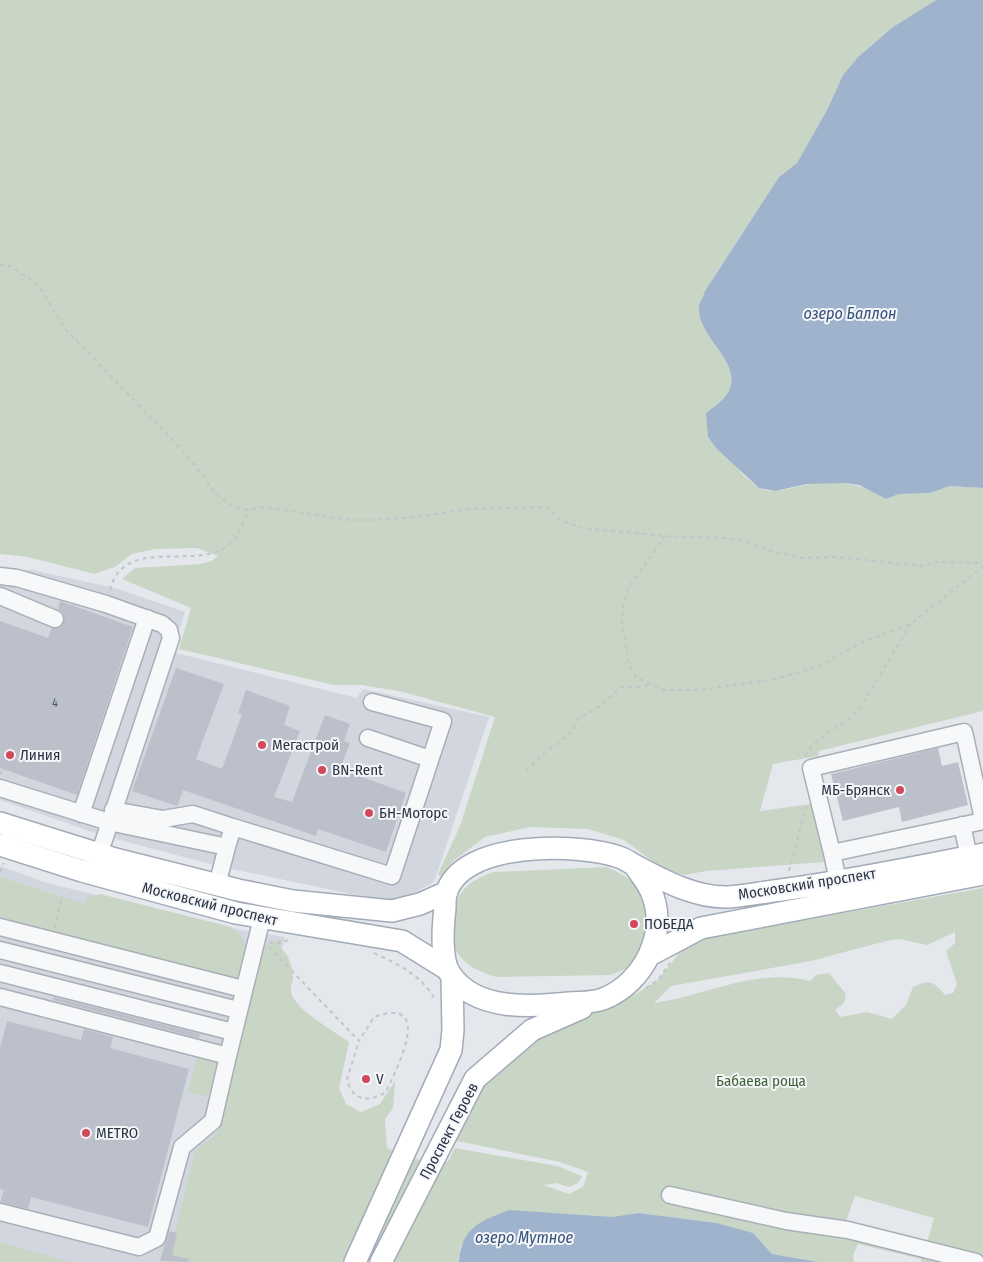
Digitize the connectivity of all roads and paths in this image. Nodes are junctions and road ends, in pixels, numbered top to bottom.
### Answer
1 (0, 264) edge
2 (249, 510) junction
3 (665, 536) junction
4 (983, 565) edge
5 (0, 576) edge
6 (0, 596) edge
7 (106, 604) junction
8 (147, 618) junction
9 (55, 619) dead end
10 (911, 624) junction
11 (651, 684) junction
12 (372, 702) dead end
13 (368, 738) dead end
14 (430, 759) junction
15 (803, 763) dead end
16 (2, 768) dead end
17 (526, 771) dead end
18 (0, 774) edge
19 (0, 788) edge
20 (809, 801) dead end
21 (82, 814) junction
22 (111, 816) junction
23 (983, 820) edge
24 (0, 823) edge
25 (962, 825) junction
26 (233, 827) junction
27 (0, 845) edge
28 (227, 847) junction
29 (832, 853) junction
30 (99, 854) junction
31 (976, 856) edge
32 (635, 866) junction
33 (789, 871) dead end
34 (983, 874) edge
35 (838, 881) junction
36 (217, 885) junction
37 (447, 892) junction
38 (262, 918) junction
39 (0, 927) edge
40 (291, 939) dead end
41 (0, 950) edge
42 (368, 950) dead end
43 (650, 955) junction
44 (0, 973) edge
45 (449, 973) junction
46 (243, 989) junction
47 (0, 997) edge
48 (600, 1000) junction
49 (437, 1007) dead end
50 (238, 1010) junction
51 (233, 1032) junction
52 (359, 1041) junction
53 (228, 1056) junction
54 (670, 1195) dead end
55 (0, 1212) edge
56 (355, 1262) edge
57 (381, 1262) edge
58 (976, 1262) edge

1 - 2 path
2 - 3 path
2 - 7 path
3 - 4 path
3 - 11 path
4 - 10 path
5 - 7 lane
6 - 9 lane
7 - 8 lane
8 - 21 lane
8 - 22 lane
10 - 11 path
10 - 15 path
11 - 17 path
12 - 14 lane
13 - 14 lane
14 - 26 lane
16 - 18 path
19 - 21 lane
20 - 33 path
21 - 22 lane
22 - 26 lane
22 - 28 lane
22 - 30 lane
23 - 25 lane
23 - 29 lane
24 - 30 main road, Московский проспект
25 - 29 lane
25 - 31 lane
26 - 28 lane
27 - 38 main road, Московский проспект
28 - 36 lane
29 - 35 lane
30 - 36 main road, Московский проспект
31 - 35 main road, Московский проспект
32 - 35 main road, Московский проспект
32 - 37 main road, Московский проспект
32 - 43 main road
34 - 43 main road, Московский проспект
36 - 37 main road, Московский проспект
37 - 45 main road, Проспект Героев
38 - 45 main road, Московский проспект
38 - 46 lane
39 - 46 lane
40 - 52 path
41 - 50 lane
42 - 49 path
43 - 48 main road, Проспект Героев
44 - 51 lane
45 - 48 main road, Московский проспект
45 - 56 main road, Проспект Героев
46 - 50 lane
47 - 53 lane
48 - 57 main road, Проспект Героев
50 - 51 lane
51 - 53 lane
52 - 52 path
53 - 55 lane
54 - 58 lane

